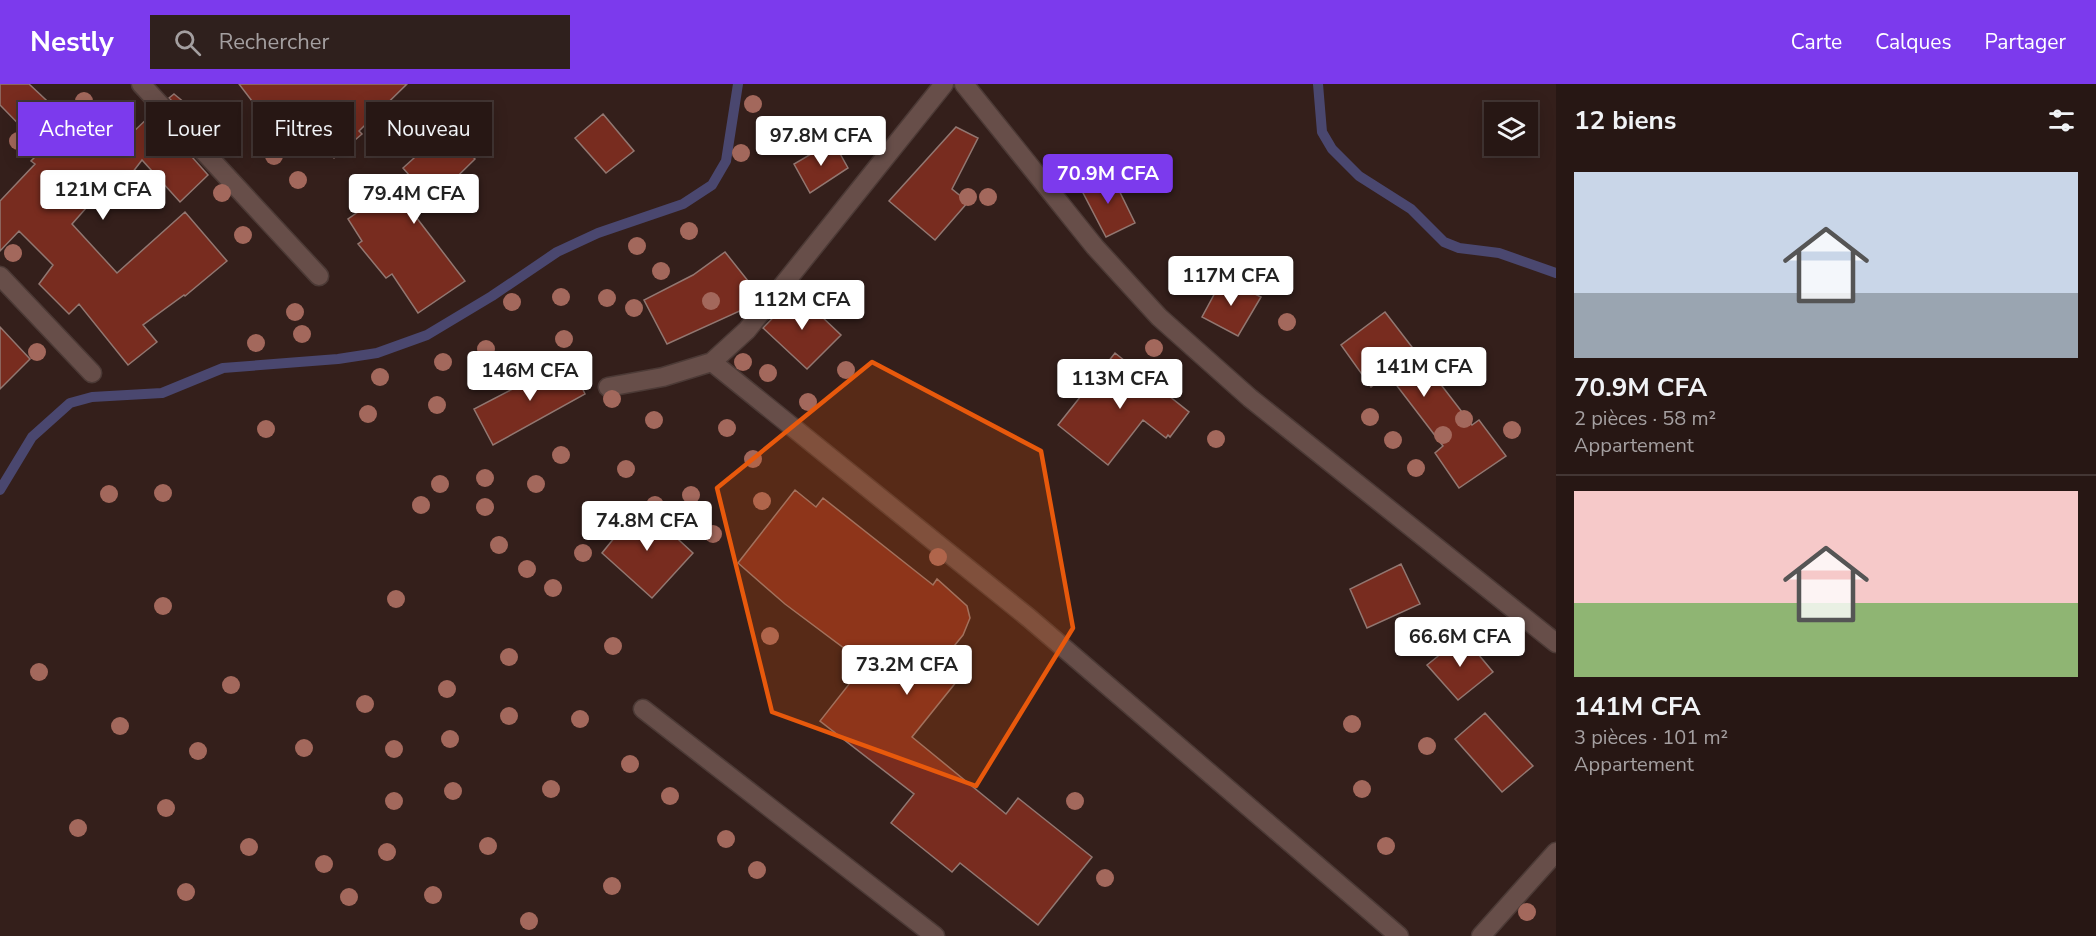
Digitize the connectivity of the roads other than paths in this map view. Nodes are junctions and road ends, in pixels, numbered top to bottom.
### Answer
1 (141, 84) edge
2 (944, 84) edge
3 (964, 84) edge
4 (0, 276) edge
5 (319, 276) dead end
6 (712, 362) junction
7 (92, 373) dead end
8 (608, 387) dead end
9 (1556, 643) edge
10 (643, 709) dead end
11 (1556, 852) edge
12 (935, 936) edge
13 (1399, 936) edge
14 (1481, 936) edge

1 - 5 street
2 - 6 street
3 - 9 street
4 - 7 street
6 - 8 street
6 - 13 street
10 - 12 street
11 - 14 street

